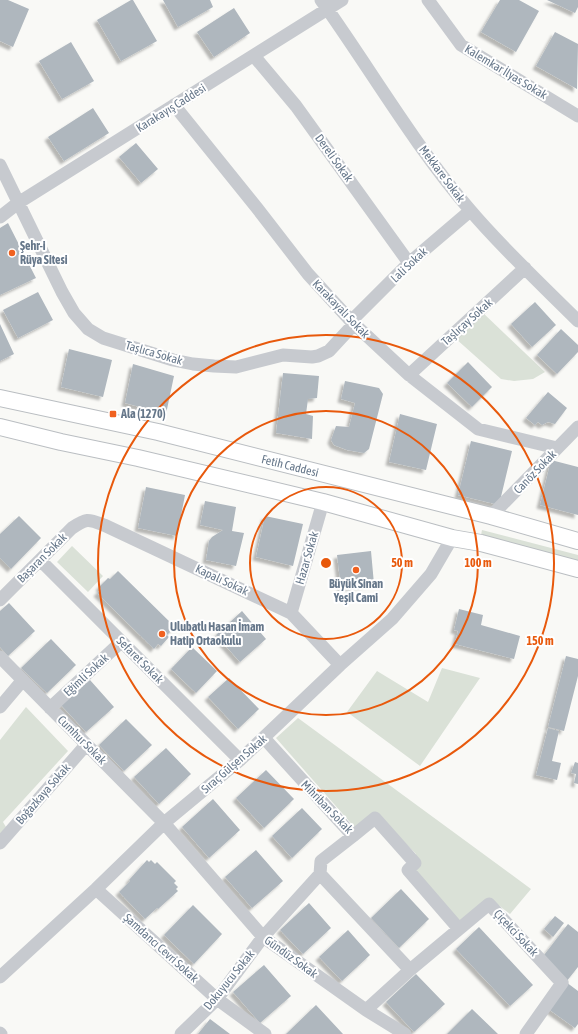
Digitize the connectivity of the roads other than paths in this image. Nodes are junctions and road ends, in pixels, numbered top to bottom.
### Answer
1 (342, 0) edge
2 (428, 0) edge
3 (324, 4) edge
4 (254, 56) junction
5 (174, 105) junction
6 (578, 116) edge
7 (0, 165) edge
8 (18, 203) junction
9 (470, 211) junction
10 (0, 217) edge
11 (410, 264) junction
12 (525, 268) junction
13 (578, 321) edge
14 (352, 323) junction
15 (408, 375) junction
16 (0, 398) edge
17 (0, 427) edge
18 (578, 427) edge
19 (557, 448) junction
20 (323, 502) junction
21 (491, 516) junction
22 (87, 520) joint
23 (452, 538) junction
24 (578, 541) edge
25 (40, 560) junction
26 (578, 569) edge
27 (0, 600) edge
28 (291, 613) junction
29 (121, 642) junction
30 (0, 657) edge
31 (340, 665) junction
32 (22, 681) junction
33 (0, 707) edge
34 (50, 708) junction
35 (264, 738) junction
36 (86, 745) junction
37 (240, 760) junction
38 (164, 823) junction
39 (353, 836) junction
40 (0, 843) edge
41 (320, 874) junction
42 (96, 889) junction
43 (459, 929) junction
44 (263, 937) junction
45 (410, 970) junction
46 (0, 977) edge
47 (217, 999) junction
48 (366, 1010) junction
49 (181, 1034) edge
50 (265, 1034) edge
51 (405, 1034) edge
52 (526, 1034) edge

1 - 3 street, Karakayış Caddesi
2 - 6 street, Kalemkar İlyas Sokak
3 - 4 street, Karakayış Caddesi
3 - 9 street, Mekkare Sokak
4 - 5 street, Karakayış Caddesi
4 - 11 street, Dereli Sokak
5 - 8 street, Karakayış Caddesi
5 - 14 street, Karakayalı Sokak
7 - 8 street, Taşlıca Sokak
8 - 10 street, Karakayış Caddesi
8 - 14 street, Taşlıca Sokak
9 - 11 street, Lali Sokak
9 - 12 street, Mekkare Sokak
11 - 14 street, Lali Sokak
12 - 13 street, Mekkare Sokak
12 - 15 street, Taşlıçay Sokak
14 - 15 street, Karakayalı Sokak
15 - 19 street, Karakayalı Sokak
16 - 21 main road, Fetih Caddesi
17 - 20 main road
18 - 19 street, Canöz Sokak
19 - 21 street, Canöz Sokak
20 - 23 main road
20 - 28 street, Hazar Sokak
21 - 24 main road, Fetih Caddesi
22 - 25 street, Başaran Sokak
22 - 28 street, Kapalı Sokak
23 - 26 main road
23 - 31 street, Sıraç Gülşen Sokak
25 - 27 street, Başaran Sokak
25 - 29 street, Sefaret Sokak
28 - 31 street, Kapalı Sokak
29 - 34 street, Eğimli Sokak
29 - 37 street, Sefaret Sokak
30 - 32 street, Cumhur Sokak
31 - 35 street, Sıraç Gülşen Sokak
32 - 33 street
32 - 34 street, Cumhur Sokak
34 - 36 street, Cumhur Sokak
35 - 37 street, Sıraç Gülşen Sokak
35 - 39 street, Mihriban Sokak
36 - 38 street, Cumhur Sokak
36 - 40 street, Boğazkaya Sokak
37 - 38 street, Sıraç Gülşen Sokak
38 - 42 street, Sıraç Gülşen Sokak
38 - 44 street, Gündüz Sokak
39 - 41 street, Dokuyucu Sokak
39 - 43 street, Mihriban Sokak
41 - 44 street, Dokuyucu Sokak
41 - 45 street
42 - 46 street, Sıraç Gülşen Sokak
42 - 47 street, Şamdancı Cevri Sokak
43 - 45 street, Çiçekci Sokak
43 - 52 street, Çiçekci Sokak
44 - 47 street, Dokuyucu Sokak
44 - 48 street, Gündüz Sokak
45 - 48 street, Çiçekci Sokak
47 - 49 street, Dokuyucu Sokak
47 - 50 street, Şamdancı Cevri Sokak
48 - 51 street, Gündüz Sokak

